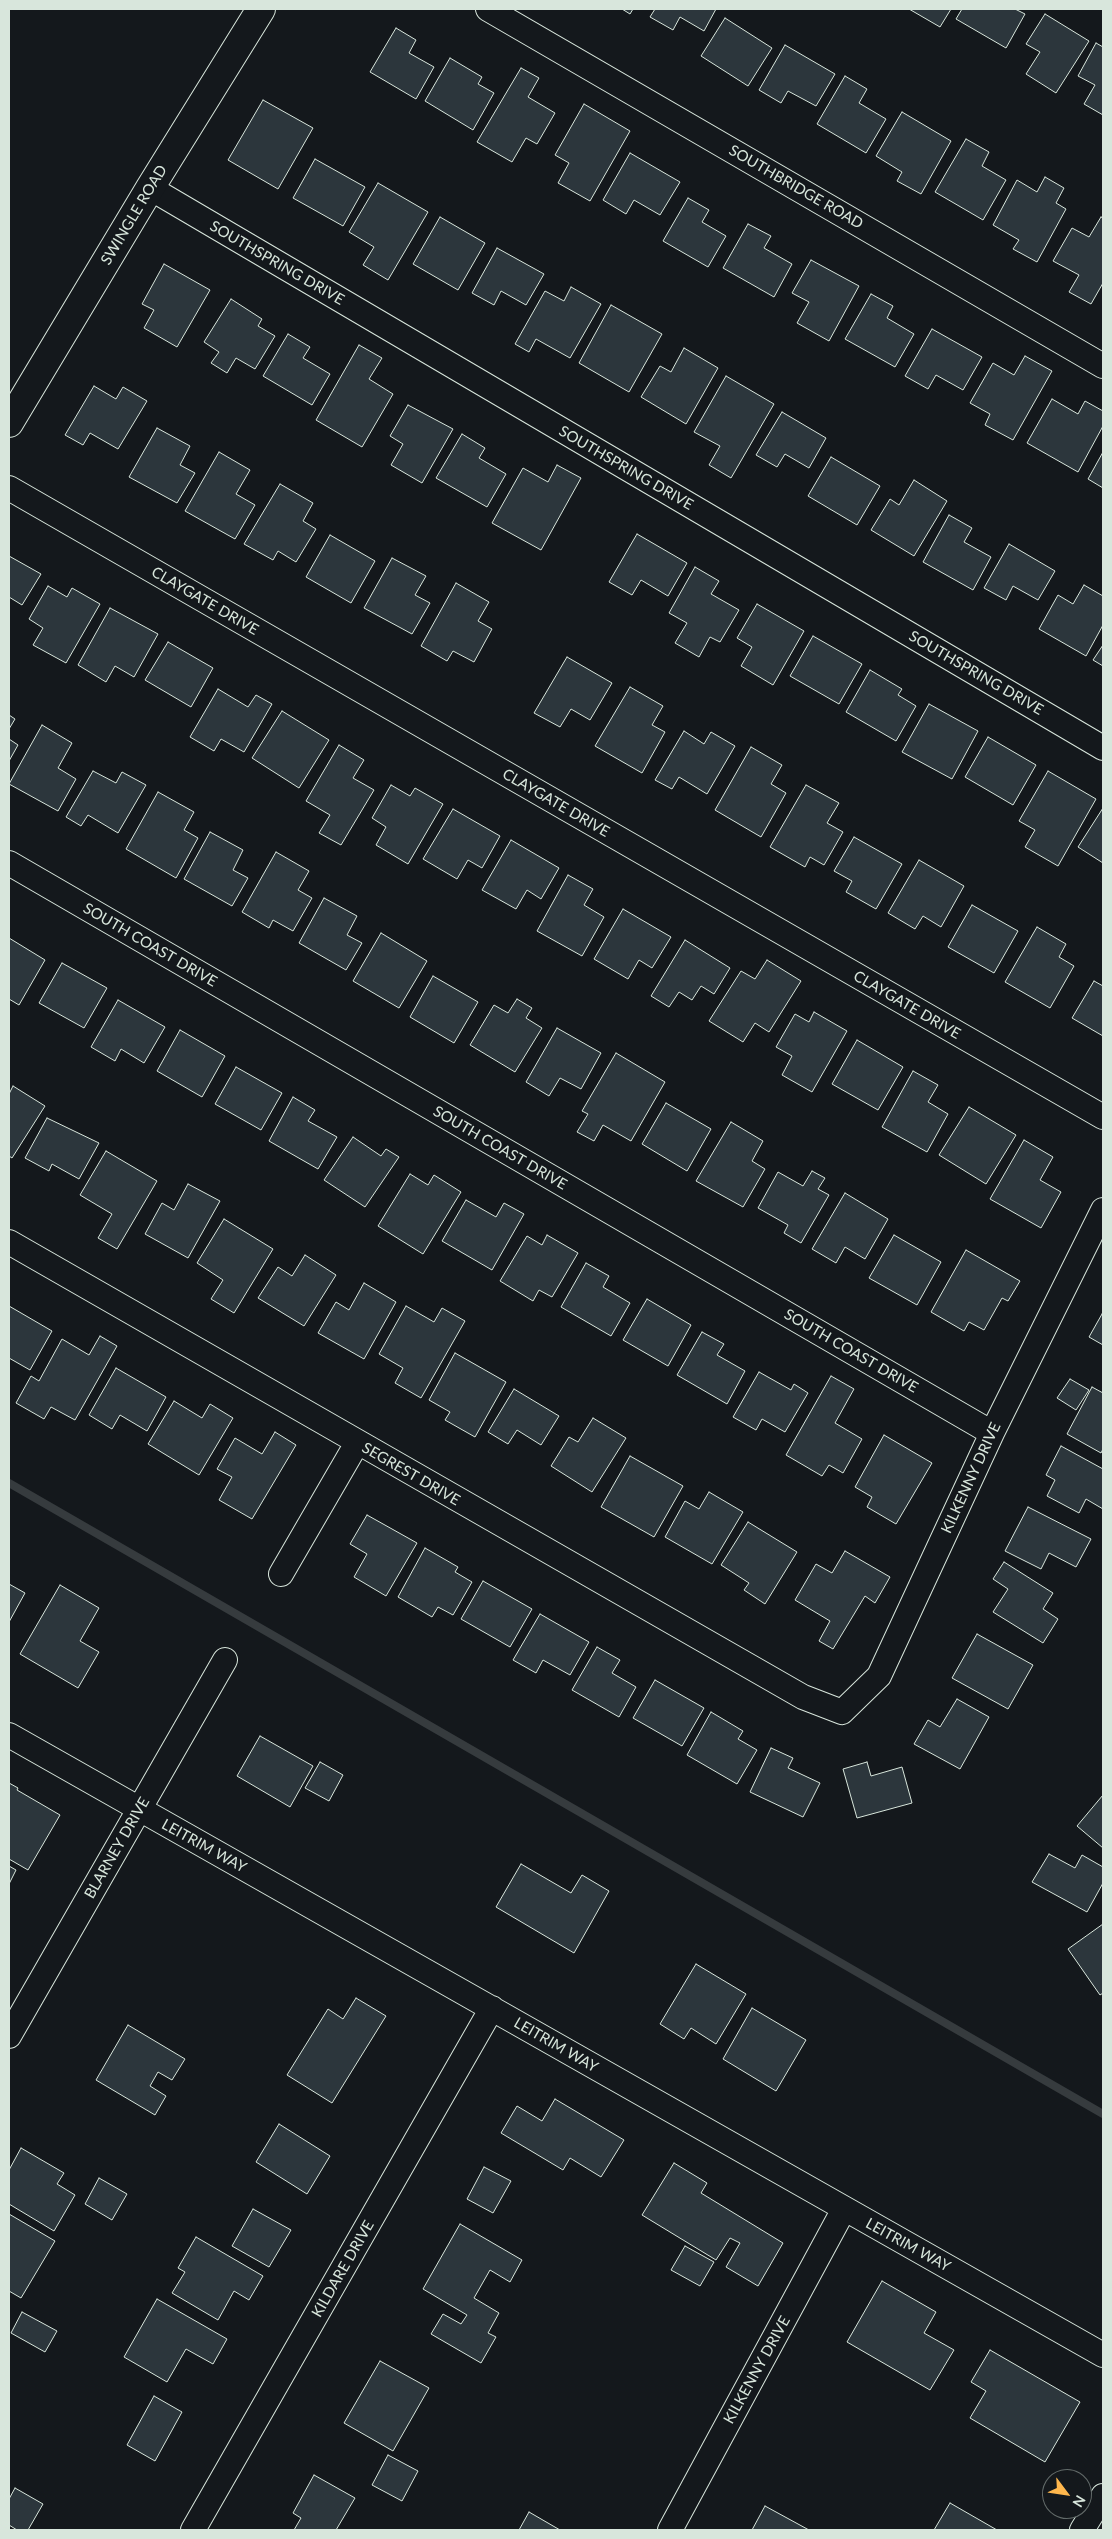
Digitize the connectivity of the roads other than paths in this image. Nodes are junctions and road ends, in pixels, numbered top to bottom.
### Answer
1 (261, 9) edge
2 (488, 9) edge
3 (150, 188) junction
4 (1103, 366) edge
5 (9, 423) edge
6 (9, 488) edge
7 (1103, 748) edge
8 (9, 864) edge
9 (1103, 1118) edge
10 (1103, 1210) edge
11 (9, 1242) edge
12 (992, 1433) junction
13 (357, 1443) junction
14 (280, 1574) dead end
15 (225, 1660) dead end
16 (815, 1702) joint
17 (9, 1735) edge
18 (139, 1809) junction
19 (492, 2008) junction
20 (9, 2036) edge
21 (844, 2209) junction
22 (1103, 2355) edge
23 (1103, 2496) edge
24 (193, 2530) edge
25 (670, 2530) edge
26 (1082, 2530) edge

1 - 3 street, SWINGLE ROAD
2 - 4 street, SOUTHBRIDGE ROAD
3 - 5 street, SWINGLE ROAD
3 - 7 street, SOUTHSPRING DRIVE
6 - 9 street, CLAYGATE DRIVE
8 - 12 street, SOUTH COAST DRIVE
10 - 12 street, KILKENNY DRIVE
11 - 13 street, SEGREST DRIVE
12 - 16 street, KILKENNY DRIVE
13 - 14 street
13 - 16 street, SEGREST DRIVE
15 - 18 street, BLARNEY DRIVE
17 - 18 street, LEITRIM WAY
18 - 19 street, LEITRIM WAY
18 - 20 street, BLARNEY DRIVE
19 - 21 street, LEITRIM WAY
19 - 24 street, KILDARE DRIVE
21 - 22 street, LEITRIM WAY
21 - 25 street, KILKENNY DRIVE
23 - 26 street

